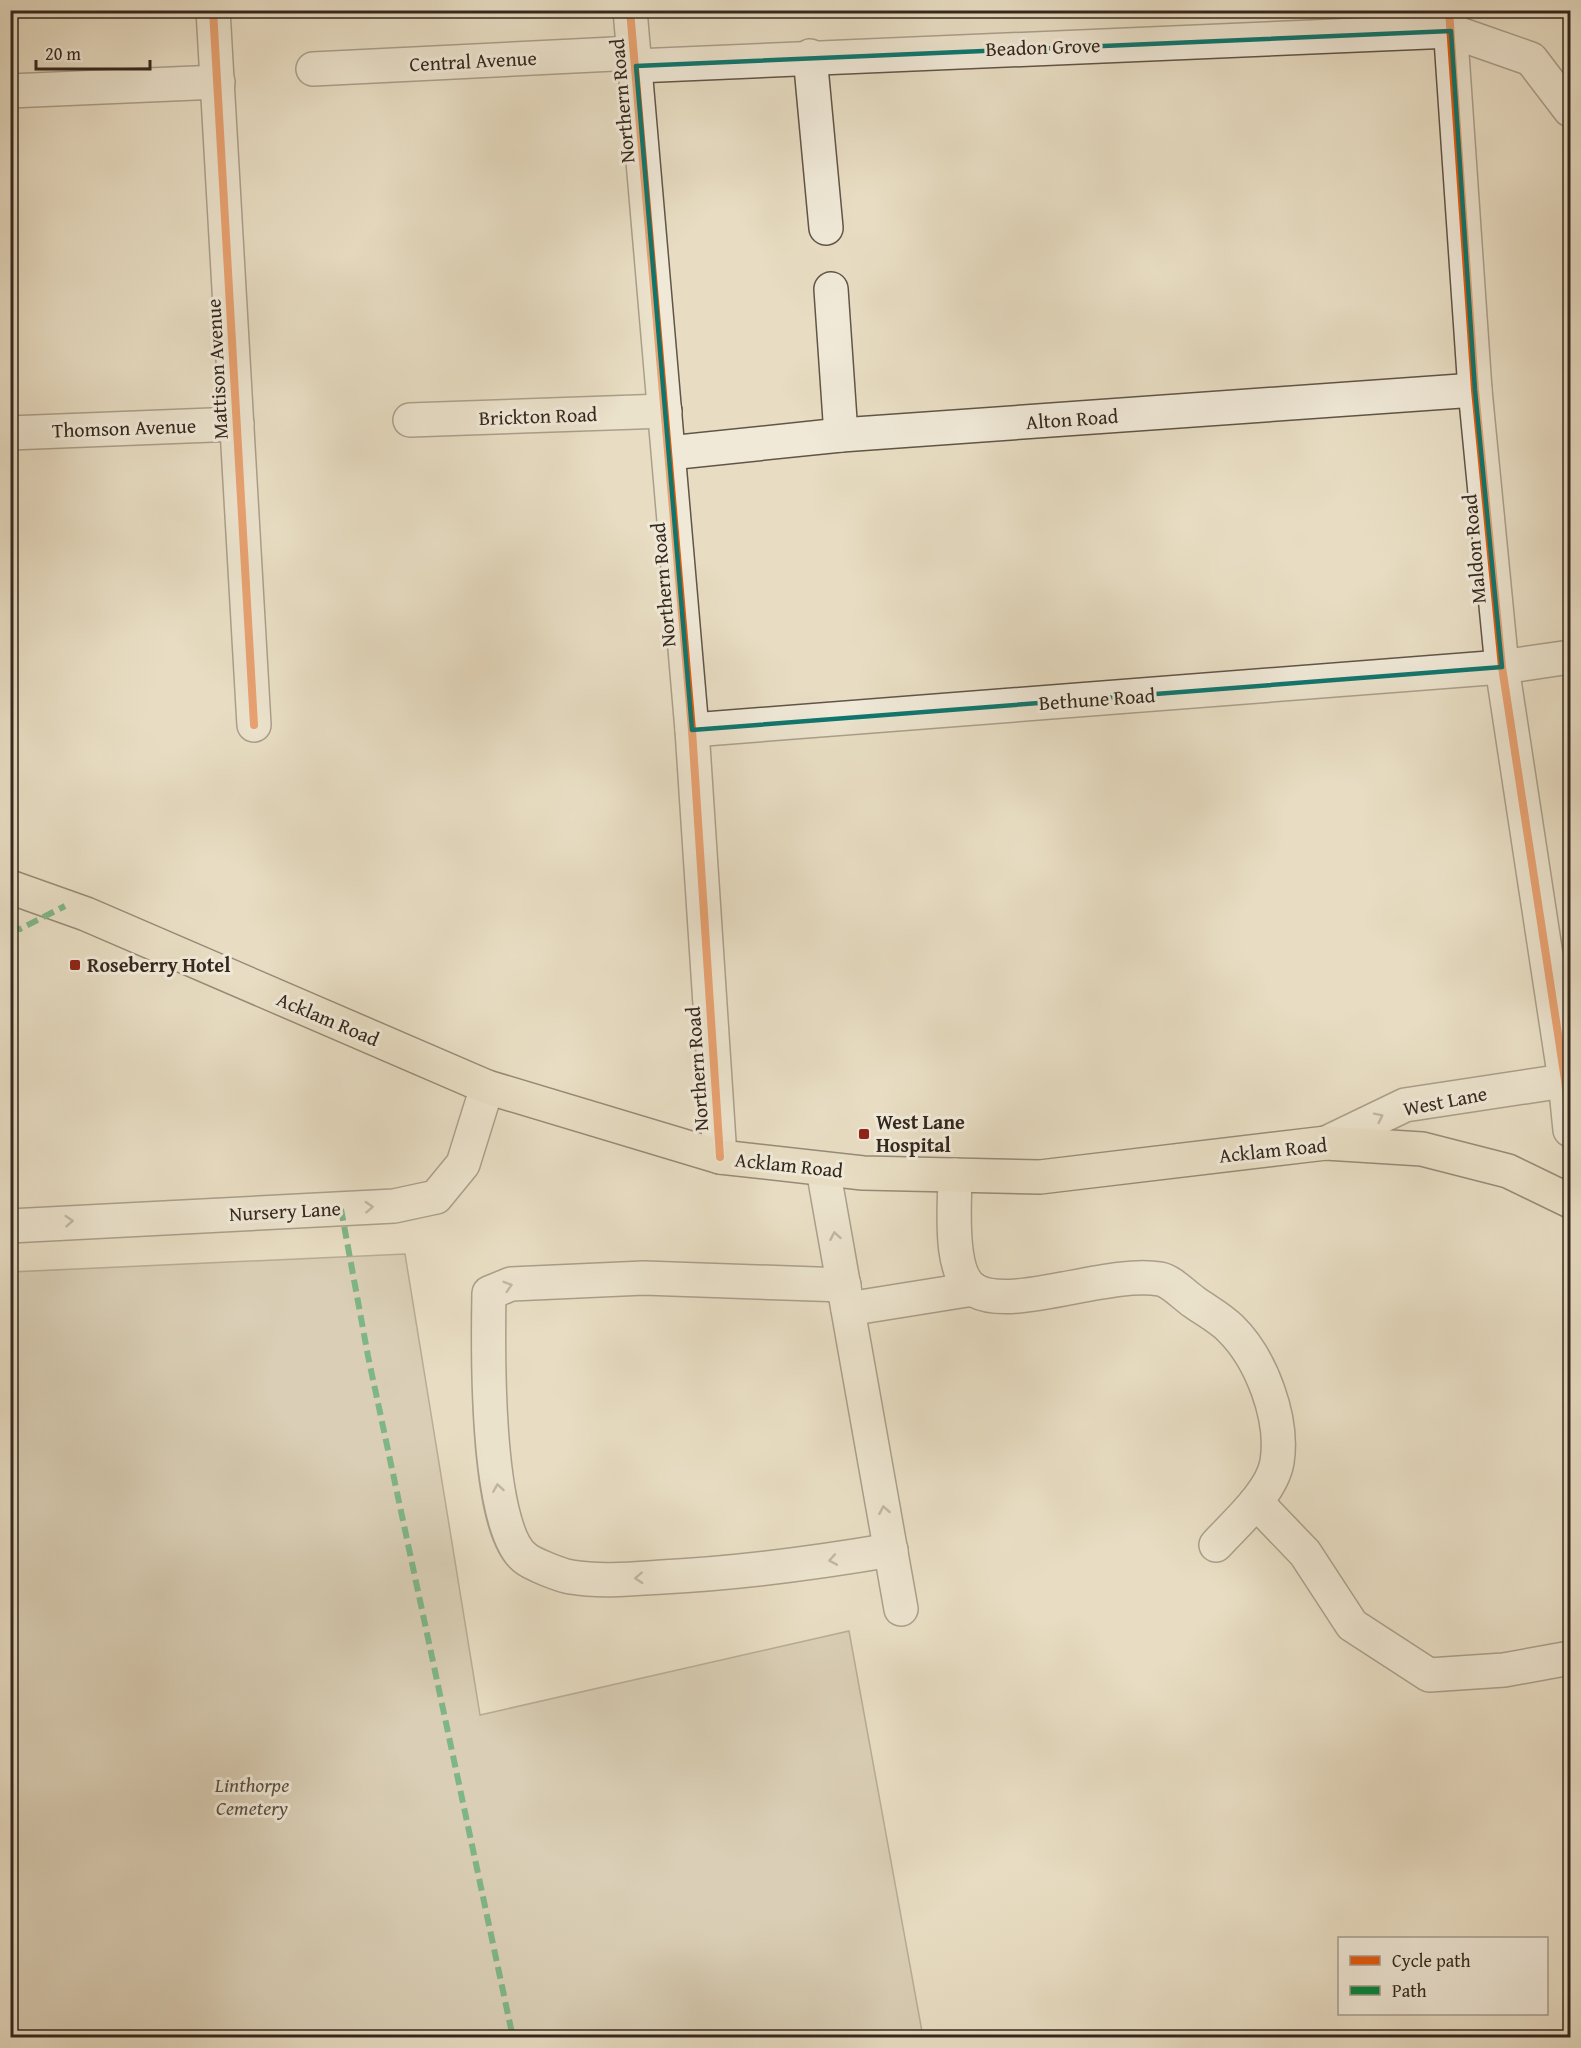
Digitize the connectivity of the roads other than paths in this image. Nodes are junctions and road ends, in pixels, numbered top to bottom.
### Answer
1 (213, 10) edge
2 (630, 10) edge
3 (1450, 21) edge
4 (810, 56) junction
5 (635, 59) junction
6 (313, 69) dead end
7 (218, 82) junction
8 (10, 91) edge
9 (1570, 110) edge
10 (826, 228) dead end
11 (831, 289) dead end
12 (1475, 390) junction
13 (665, 411) junction
14 (410, 420) dead end
15 (237, 424) junction
16 (10, 433) edge
17 (841, 435) junction
18 (669, 453) junction
19 (1570, 657) edge
20 (1502, 667) junction
21 (254, 725) dead end
22 (692, 730) junction
23 (10, 887) edge
24 (1568, 1080) edge
25 (488, 1087) junction
26 (1570, 1130) edge
27 (1326, 1143) junction
28 (720, 1158) junction
29 (823, 1169) junction
30 (956, 1175) junction
31 (1570, 1201) edge
32 (10, 1226) edge
33 (973, 1289) junction
34 (846, 1297) junction
35 (1256, 1502) junction
36 (1216, 1545) dead end
37 (891, 1550) junction
38 (901, 1610) dead end
39 (1570, 1658) edge

1 - 7 street, Mattison Avenue
2 - 5 street, Northern Road
3 - 4 street, Beadon Grove
3 - 9 street
3 - 12 street, Maldon Road
4 - 5 street, Beadon Grove
4 - 10 street
5 - 6 street, Central Avenue
5 - 13 street, Northern Road
7 - 8 street
7 - 15 street, Mattison Avenue
11 - 17 street
12 - 17 street, Alton Road
12 - 20 street, Maldon Road
13 - 14 street, Brickton Road
13 - 18 street, Northern Road
15 - 16 street, Thomson Avenue
15 - 21 street, Mattison Avenue
17 - 18 street, Alton Road
18 - 22 street, Northern Road
19 - 20 street, Bethune Road
20 - 22 street, Bethune Road
20 - 24 street, Maldon Road
22 - 28 street, Northern Road
23 - 25 main road, Acklam Road
24 - 26 street, Maldon Road
27 -> 24 street, West Lane
25 - 28 main road, Acklam Road
32 -> 25 street, Nursery Lane
27 - 30 main road, Acklam Road
27 - 31 main road, Acklam Road
28 - 29 main road, Acklam Road
29 - 30 main road, Acklam Road
34 -> 29 street
30 - 33 street
33 - 34 street
33 - 35 street
37 -> 34 street
37 -> 34 street
35 - 36 street
35 - 39 street
37 - 38 street

